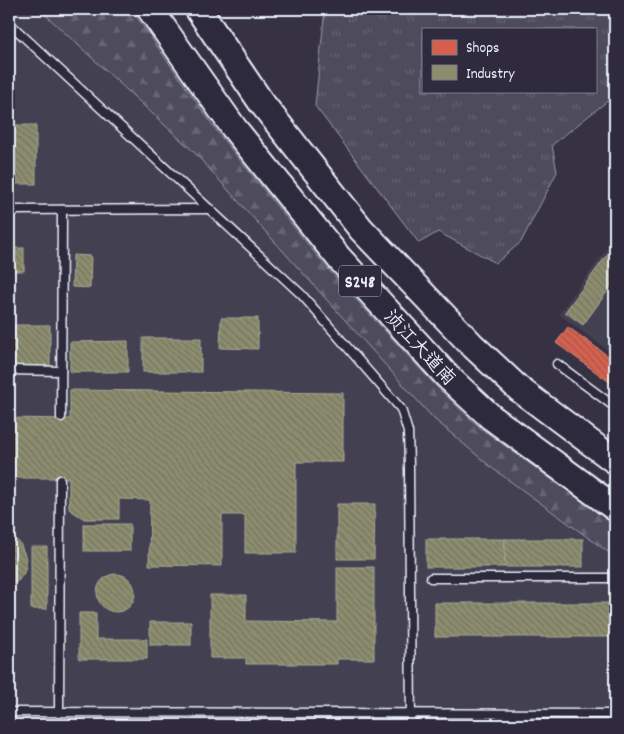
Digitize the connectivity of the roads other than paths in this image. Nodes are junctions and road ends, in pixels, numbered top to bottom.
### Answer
1 (150, 9) edge
2 (198, 9) edge
3 (9, 23) edge
4 (210, 209) junction
5 (9, 210) edge
6 (62, 210) junction
7 (557, 364) dead end
8 (9, 370) edge
9 (61, 371) junction
10 (615, 407) edge
11 (61, 416) dead end
12 (615, 461) edge
13 (60, 480) dead end
14 (615, 508) edge
15 (431, 578) dead end
16 (615, 578) edge
17 (9, 712) edge
18 (59, 713) junction
19 (411, 714) junction
20 (615, 714) edge
21 (411, 725) edge

1 - 14 main road, 浈江大道南 / S248
2 - 12 main road, 浈江大道南 / S248
3 - 4 lane
4 - 6 lane
4 - 19 lane
5 - 6 lane
6 - 9 lane
7 - 10 lane
8 - 9 lane
9 - 11 lane
13 - 18 lane
15 - 16 lane
17 - 18 lane
18 - 19 lane
19 - 20 lane
19 - 21 lane

